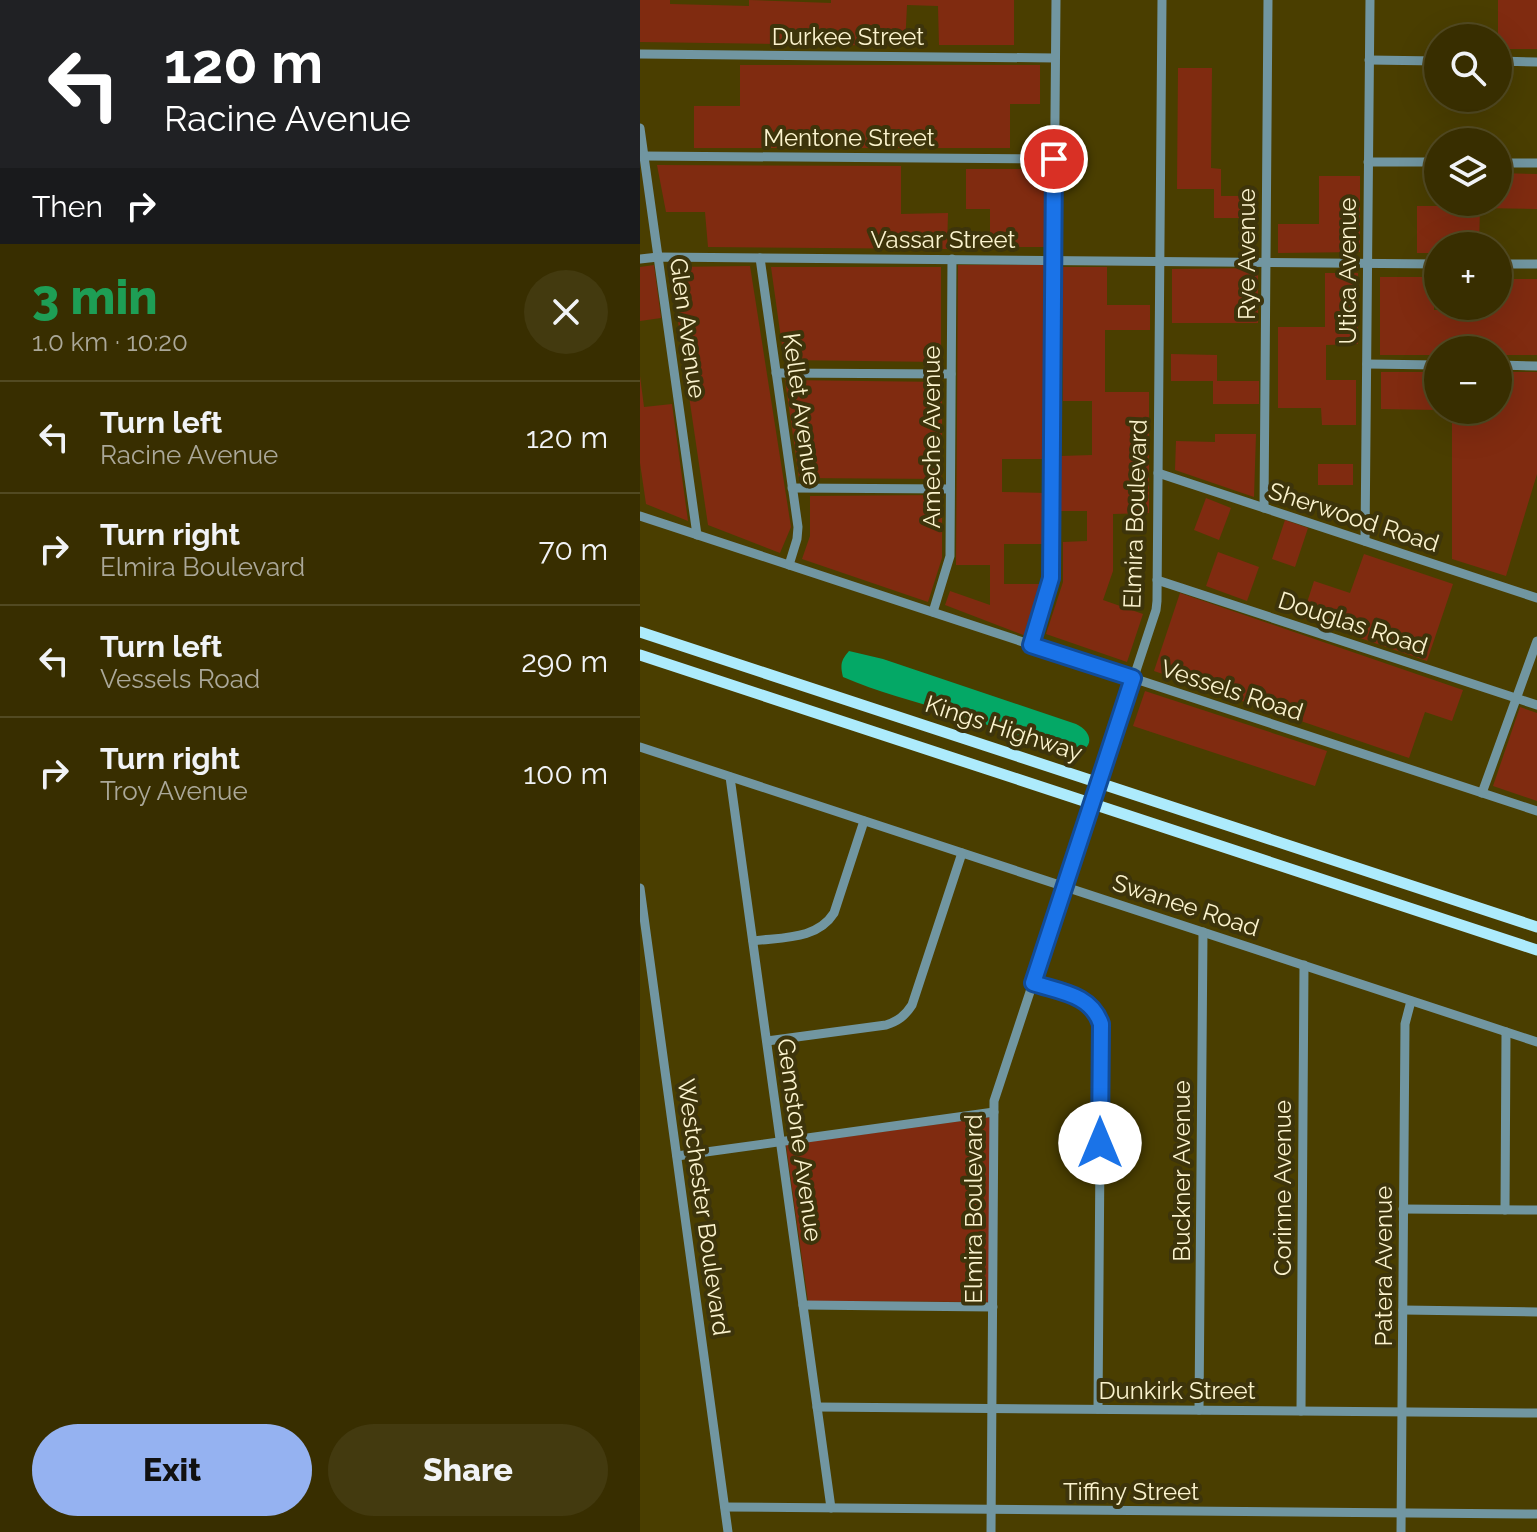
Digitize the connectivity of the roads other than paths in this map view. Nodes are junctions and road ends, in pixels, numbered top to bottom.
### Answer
1 (1056, 0) edge
2 (1162, 0) edge
3 (1268, 0) edge
4 (1370, 0) edge
5 (640, 54) edge
6 (1055, 58) junction
7 (1369, 60) junction
8 (1424, 61) edge
9 (1512, 61) edge
10 (1537, 62) edge
11 (640, 128) edge
12 (644, 156) junction
13 (1054, 159) junction
14 (1368, 162) junction
15 (1424, 162) edge
16 (1512, 163) edge
17 (1537, 163) edge
18 (658, 257) junction
19 (760, 258) junction
20 (640, 259) edge
21 (952, 259) junction
22 (1054, 260) junction
23 (1160, 261) junction
24 (1266, 262) junction
25 (1368, 263) junction
26 (1424, 264) edge
27 (1512, 264) edge
28 (1537, 264) edge
29 (1367, 364) junction
30 (1424, 365) edge
31 (1512, 365) edge
32 (1537, 366) edge
33 (776, 373) junction
34 (951, 374) junction
35 (1158, 473) junction
36 (792, 488) junction
37 (950, 489) junction
38 (1264, 508) junction
39 (640, 516) edge
40 (697, 535) junction
41 (1365, 541) junction
42 (789, 565) junction
43 (1157, 580) junction
44 (1537, 598) edge
45 (933, 612) junction
46 (640, 632) edge
47 (1537, 641) edge
48 (1031, 645) junction
49 (640, 655) edge
50 (1133, 678) junction
51 (1517, 698) junction
52 (1537, 705) edge
53 (640, 747) edge
54 (730, 777) junction
55 (1099, 783) junction
56 (1482, 793) junction
57 (1092, 803) junction
58 (1537, 811) edge
59 (864, 821) junction
60 (962, 853) junction
61 (1065, 887) junction
62 (640, 888) edge
63 (1537, 927) edge
64 (643, 930) edge
65 (1203, 932) junction
66 (753, 941) junction
67 (1537, 950) edge
68 (1304, 965) junction
69 (1033, 983) junction
70 (1411, 1001) junction
71 (1506, 1032) junction
72 (767, 1041) junction
73 (1537, 1042) edge
74 (994, 1112) junction
75 (781, 1142) junction
76 (677, 1156) junction
77 (1403, 1209) junction
78 (1505, 1210) junction
79 (1537, 1210) edge
80 (803, 1305) junction
81 (993, 1307) junction
82 (1403, 1310) junction
83 (1537, 1312) edge
84 (817, 1407) junction
85 (992, 1408) junction
86 (1098, 1409) junction
87 (1199, 1410) junction
88 (1301, 1411) junction
89 (1402, 1412) junction
90 (1537, 1413) edge
91 (725, 1507) junction
92 (831, 1508) junction
93 (991, 1509) junction
94 (1401, 1513) junction
95 (1537, 1514) edge
96 (728, 1532) edge
97 (991, 1532) edge
98 (1401, 1532) edge

1 - 6 street
2 - 23 street, Elmira Boulevard
3 - 24 street, Rye Avenue
4 - 7 street, Utica Avenue
5 - 6 street, Durkee Street
6 - 13 street
7 - 8 street
7 - 14 street, Utica Avenue
9 - 10 street
11 - 12 street, Glen Avenue
12 - 13 street, Mentone Street
12 - 18 street, Glen Avenue
13 - 22 street
14 - 15 street
14 - 25 street, Utica Avenue
16 - 17 street
18 - 19 street, Vassar Street
18 - 20 street, Vassar Street
18 - 40 street, Glen Avenue
19 - 21 street, Vassar Street
19 - 33 street, Kellet Avenue
21 - 22 street, Vassar Street
21 - 34 street, Ameche Avenue
22 - 23 street, Vassar Street
22 - 48 street
23 - 24 street, Vassar Street
23 - 35 street, Elmira Boulevard
24 - 25 street, Vassar Street
24 - 38 street, Rye Avenue
25 - 26 street, Vassar Street
25 - 29 street, Utica Avenue
27 - 28 street
29 - 30 street
29 - 41 street, Utica Avenue
31 - 32 street
33 - 34 street
33 - 36 street, Kellet Avenue
34 - 37 street, Ameche Avenue
35 - 38 street, Sherwood Road
35 - 43 street, Elmira Boulevard
36 - 37 street
36 - 42 street, Kellet Avenue
37 - 45 street, Ameche Avenue
38 - 41 street, Sherwood Road
39 - 40 street, Vessels Road
40 - 42 street, Vessels Road
41 - 44 street, Sherwood Road
42 - 45 street, Vessels Road
43 - 50 street, Elmira Boulevard
43 - 51 street, Douglas Road
45 - 48 street, Vessels Road
46 - 55 main road, Kings Highway
47 - 51 street
48 - 50 street, Vessels Road
49 - 57 main road, Kings Highway
50 - 55 street, Elmira Boulevard
50 - 56 street, Vessels Road
51 - 52 street, Douglas Road
51 - 56 street
53 - 54 street, Swanee Road
54 - 59 street, Swanee Road
54 - 66 street, Gemstone Avenue
55 - 57 street, Elmira Boulevard
55 - 63 main road, Kings Highway
56 - 58 street, Vessels Road
57 - 61 street, Elmira Boulevard
57 - 67 main road, Kings Highway
59 - 60 street, Swanee Road
59 - 66 street
60 - 61 street, Swanee Road
60 - 72 street
61 - 65 street, Swanee Road
61 - 69 street, Elmira Boulevard
62 - 64 street, Westchester Boulevard
64 - 76 street, Westchester Boulevard
65 - 68 street, Swanee Road
65 - 87 street, Buckner Avenue
66 - 72 street, Gemstone Avenue
68 - 70 street, Swanee Road
68 - 88 street, Corinne Avenue
69 - 74 street, Elmira Boulevard
69 - 86 street
70 - 71 street, Swanee Road
70 - 77 street, Patera Avenue
71 - 73 street, Swanee Road
71 - 78 street
72 - 75 street, Gemstone Avenue
74 - 75 street
74 - 81 street, Elmira Boulevard
75 - 76 street
75 - 80 street, Gemstone Avenue
76 - 91 street, Westchester Boulevard
77 - 78 street
77 - 82 street, Patera Avenue
78 - 79 street
80 - 81 street
80 - 84 street, Gemstone Avenue
81 - 85 street, Elmira Boulevard
82 - 83 street
82 - 89 street, Patera Avenue
84 - 85 street, Dunkirk Street
84 - 92 street, Gemstone Avenue
85 - 86 street, Dunkirk Street
85 - 93 street, Elmira Boulevard
86 - 87 street, Dunkirk Street
87 - 88 street, Dunkirk Street
88 - 89 street, Dunkirk Street
89 - 90 street, Dunkirk Street
89 - 94 street, Patera Avenue
91 - 92 street, Tiffiny Street
91 - 96 street, Westchester Boulevard
92 - 93 street, Tiffiny Street
93 - 94 street, Tiffiny Street
93 - 97 street, Elmira Boulevard
94 - 95 street, Tiffiny Street
94 - 98 street, Patera Avenue

